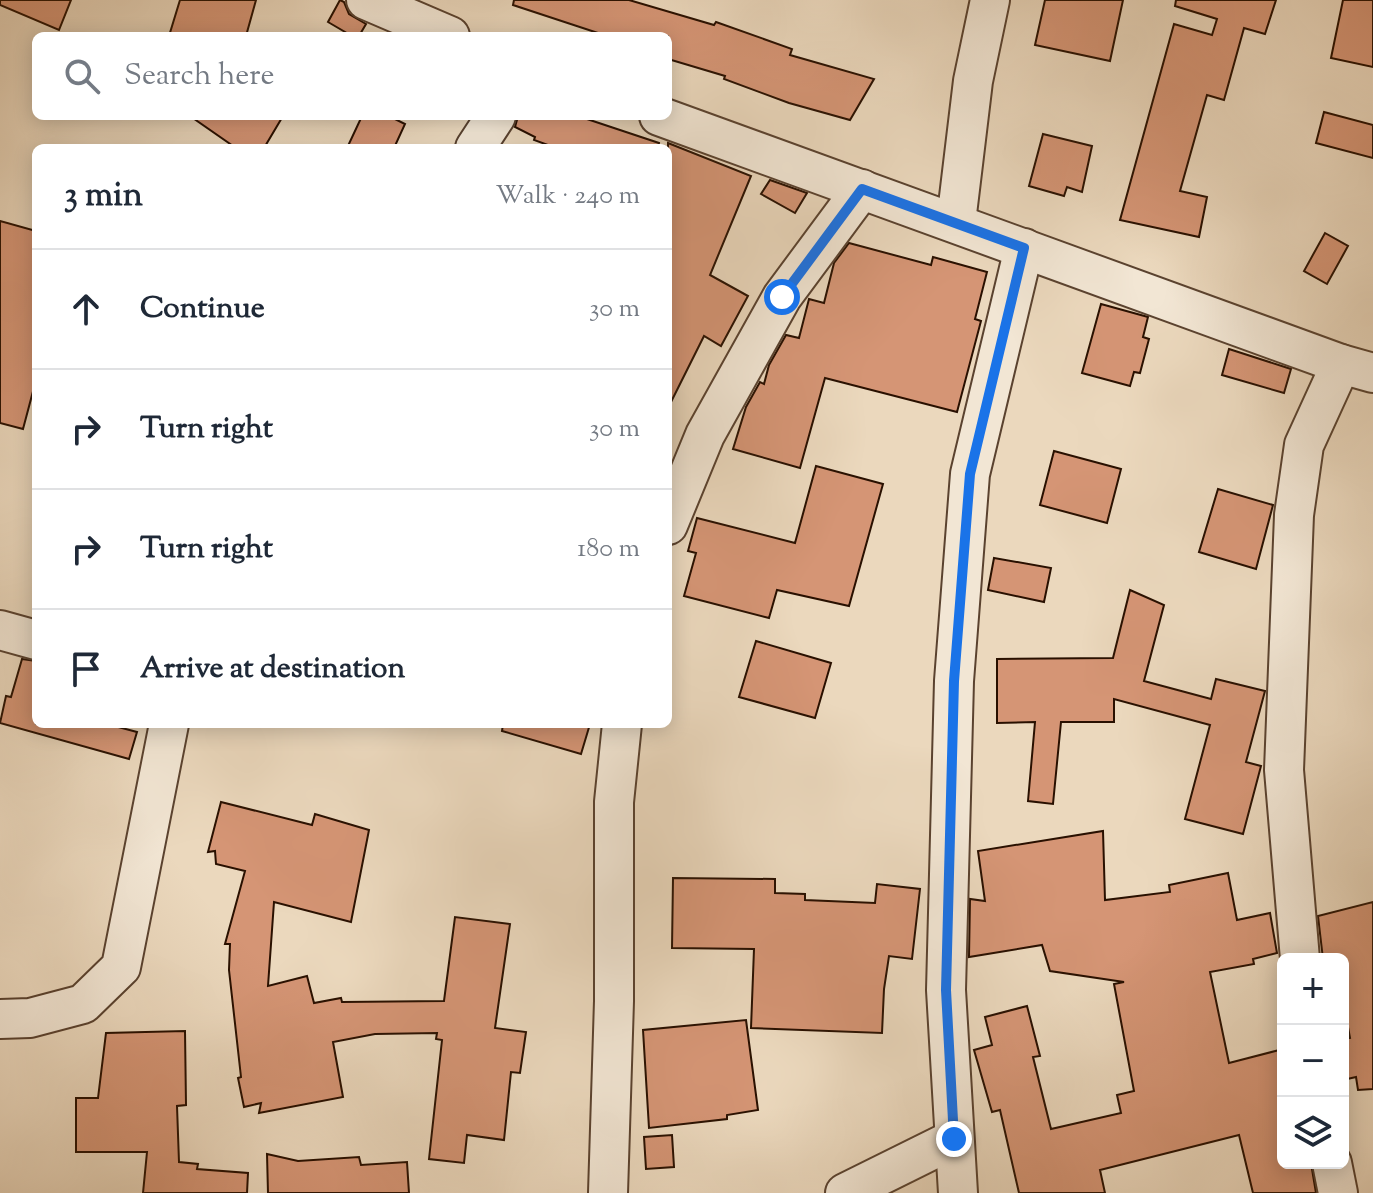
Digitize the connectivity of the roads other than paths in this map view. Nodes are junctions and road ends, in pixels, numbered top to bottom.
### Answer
1 (366, 0) edge
2 (990, 0) edge
3 (441, 32) edge
4 (493, 120) edge
5 (670, 120) edge
6 (478, 144) edge
7 (862, 189) junction
8 (956, 222) junction
9 (1024, 248) junction
10 (1357, 368) edge
11 (672, 515) edge
12 (0, 630) edge
13 (32, 639) edge
14 (168, 728) edge
15 (622, 728) edge
16 (1299, 953) edge
17 (0, 1019) edge
18 (954, 1139) junction
19 (1333, 1169) edge
20 (608, 1193) edge
21 (845, 1193) edge
22 (958, 1193) edge
23 (1338, 1193) edge

1 - 3 street
2 - 8 street
4 - 6 street
5 - 7 street
7 - 8 street
7 - 11 street
8 - 9 street
9 - 10 street
9 - 18 street
10 - 16 street
12 - 13 street
14 - 17 street
15 - 20 street
18 - 21 street
18 - 22 street
19 - 23 street

